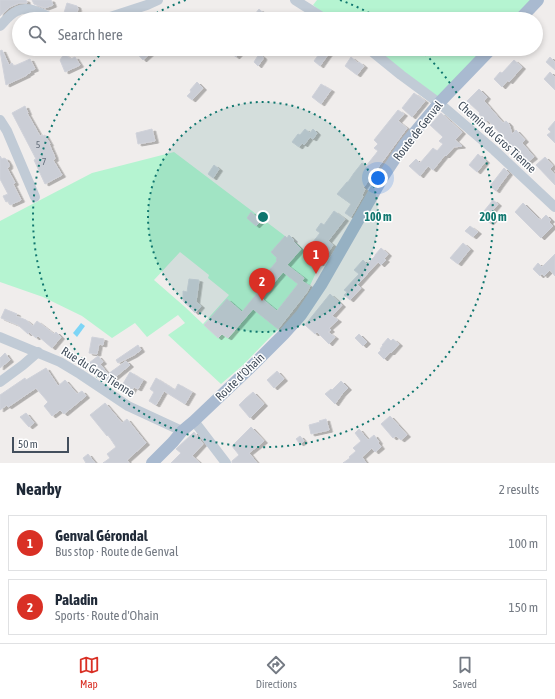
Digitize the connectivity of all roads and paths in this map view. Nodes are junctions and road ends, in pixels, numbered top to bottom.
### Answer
1 (158, 0) edge
2 (295, 0) edge
3 (538, 0) edge
4 (15, 12) edge
5 (38, 12) edge
6 (126, 12) edge
7 (314, 12) edge
8 (527, 12) edge
9 (12, 15) edge
10 (0, 26) edge
11 (378, 56) edge
12 (484, 56) edge
13 (439, 103) junction
14 (0, 120) edge
15 (35, 197) dead end
16 (555, 207) edge
17 (321, 285) joint
18 (0, 337) edge
19 (38, 352) junction
20 (0, 382) edge
21 (194, 421) junction
22 (182, 431) junction
23 (152, 463) edge
24 (226, 463) edge

1 - 6 street
2 - 7 street
3 - 8 main road
4 - 5 street
9 - 10 street
11 - 13 street, Chemin du Gros Tienne
12 - 13 main road, Route de Genval
13 - 16 street, Chemin du Gros Tienne
13 - 17 main road, Route de Genval
14 - 15 street
17 - 21 main road, Route d'Ohain
18 - 19 street, Rue du Gros Tienne
19 - 20 street
19 - 22 street, Rue du Gros Tienne
21 - 22 main road, Route d'Ohain
21 - 24 street
22 - 23 main road, Route d'Ohain

